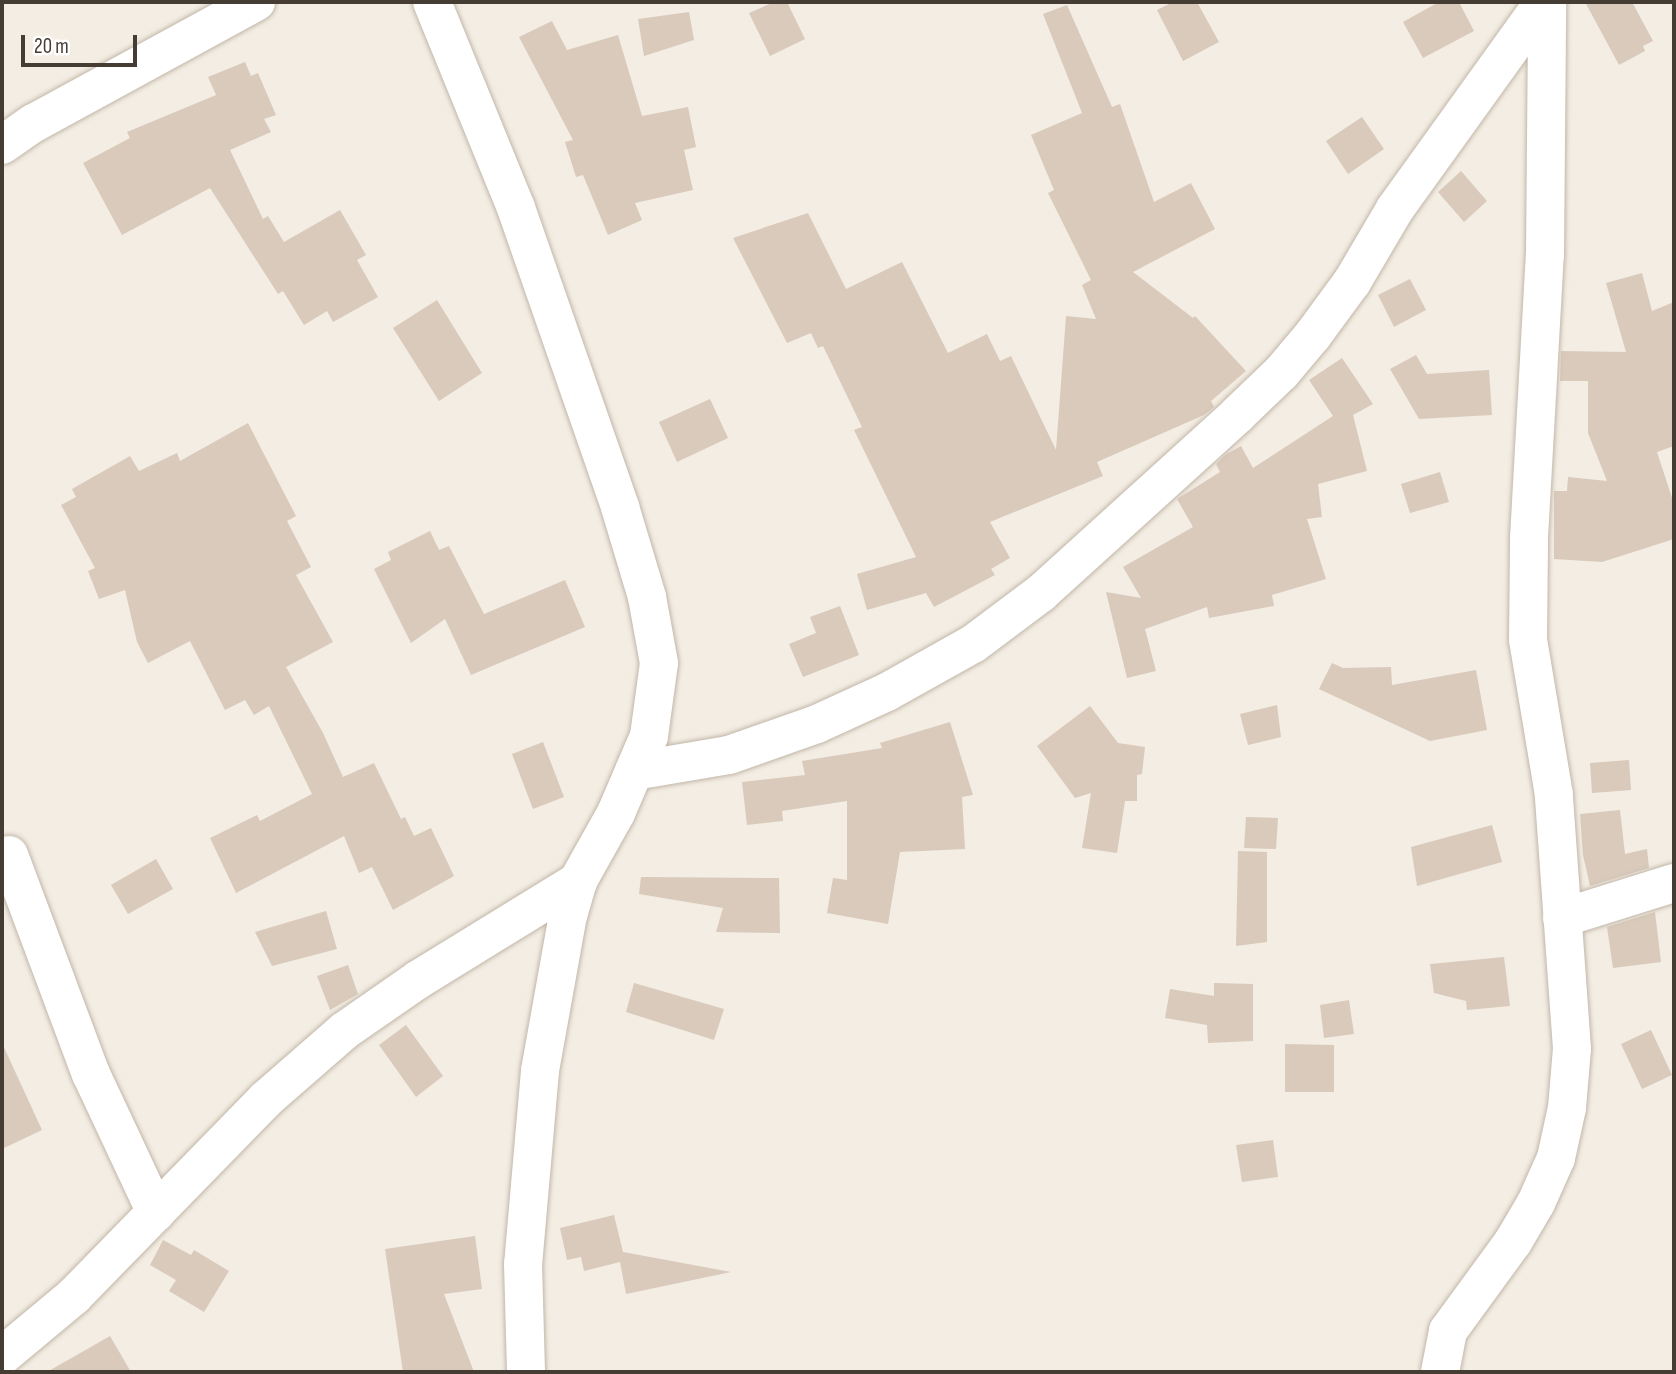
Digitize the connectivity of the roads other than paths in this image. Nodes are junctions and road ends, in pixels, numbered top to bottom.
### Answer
1 (256, 2) edge
2 (432, 2) edge
3 (1546, 2) edge
4 (18, 128) edge
5 (2, 145) edge
6 (634, 771) junction
7 (9, 855) dead end
8 (578, 881) junction
9 (1674, 883) edge
10 (1562, 918) junction
11 (156, 1213) junction
12 (2, 1356) edge
13 (526, 1372) edge
14 (1440, 1372) edge

1 - 4 street
2 - 6 street
3 - 6 street
3 - 10 street
4 - 5 street
6 - 8 street
7 - 11 street
8 - 11 street
8 - 13 street
9 - 10 street
10 - 14 street
11 - 12 street

